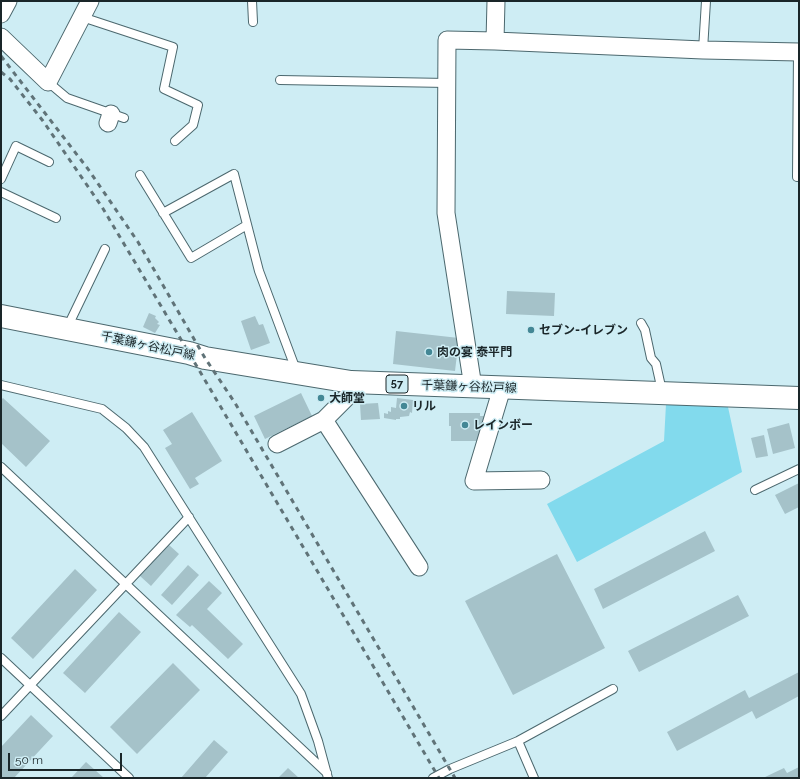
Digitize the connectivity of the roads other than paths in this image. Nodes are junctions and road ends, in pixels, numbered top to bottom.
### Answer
1 (8, 1) edge
2 (90, 1) edge
3 (252, 1) edge
4 (496, 1) edge
5 (706, 1) edge
6 (1, 14) edge
7 (82, 17) junction
8 (253, 22) dead end
9 (1, 37) edge
10 (495, 41) junction
11 (703, 50) junction
12 (798, 52) edge
13 (280, 80) dead end
14 (48, 82) junction
15 (447, 82) junction
16 (114, 118) dead end
17 (175, 141) dead end
18 (49, 162) dead end
19 (140, 175) dead end
20 (797, 177) dead end
21 (1, 179) edge
22 (1, 192) edge
23 (163, 212) junction
24 (56, 218) dead end
25 (247, 225) junction
26 (105, 249) dead end
27 (1, 316) edge
28 (641, 323) dead end
29 (67, 329) junction
30 (297, 373) junction
31 (355, 382) junction
32 (1, 385) edge
33 (473, 387) junction
34 (502, 388) junction
35 (663, 394) junction
36 (799, 398) edge
37 (324, 420) junction
38 (277, 444) dead end
39 (1, 468) edge
40 (799, 468) edge
41 (541, 480) dead end
42 (755, 490) dead end
43 (189, 517) junction
44 (419, 567) dead end
45 (126, 584) junction
46 (1, 658) edge
47 (30, 685) junction
48 (613, 689) dead end
49 (1, 716) edge
50 (518, 741) junction
51 (328, 776) edge
52 (129, 778) edge
53 (433, 778) edge
54 (534, 778) edge

1 - 6 street
2 - 7 street
3 - 8 lane
4 - 10 street
5 - 11 lane
7 - 14 street
7 - 17 lane
9 - 14 street
10 - 11 street
10 - 15 street
11 - 12 street
12 - 20 lane
13 - 15 lane
14 - 16 lane
15 - 33 street
18 - 21 lane
19 - 23 lane
22 - 24 lane
23 - 25 lane
23 - 25 lane
25 - 30 lane
26 - 29 lane
27 - 29 main road, 千葉鎌ヶ谷松戸線 / 57
28 - 35 lane
29 - 30 main road, 千葉鎌ヶ谷松戸線 / 57
30 - 31 main road, 千葉鎌ヶ谷松戸線 / 57
31 - 33 main road, 千葉鎌ヶ谷松戸線 / 57
31 - 37 street
32 - 43 lane
33 - 34 main road, 千葉鎌ヶ谷松戸線 / 57
34 - 35 main road, 千葉鎌ヶ谷松戸線 / 57
34 - 41 street
35 - 36 main road, 千葉鎌ヶ谷松戸線 / 57
37 - 38 street
37 - 44 street
39 - 45 lane
40 - 42 lane
43 - 45 lane
43 - 51 lane
45 - 47 lane
45 - 51 lane
46 - 47 lane
47 - 49 lane
47 - 52 lane
48 - 50 lane
50 - 53 lane
50 - 54 lane

